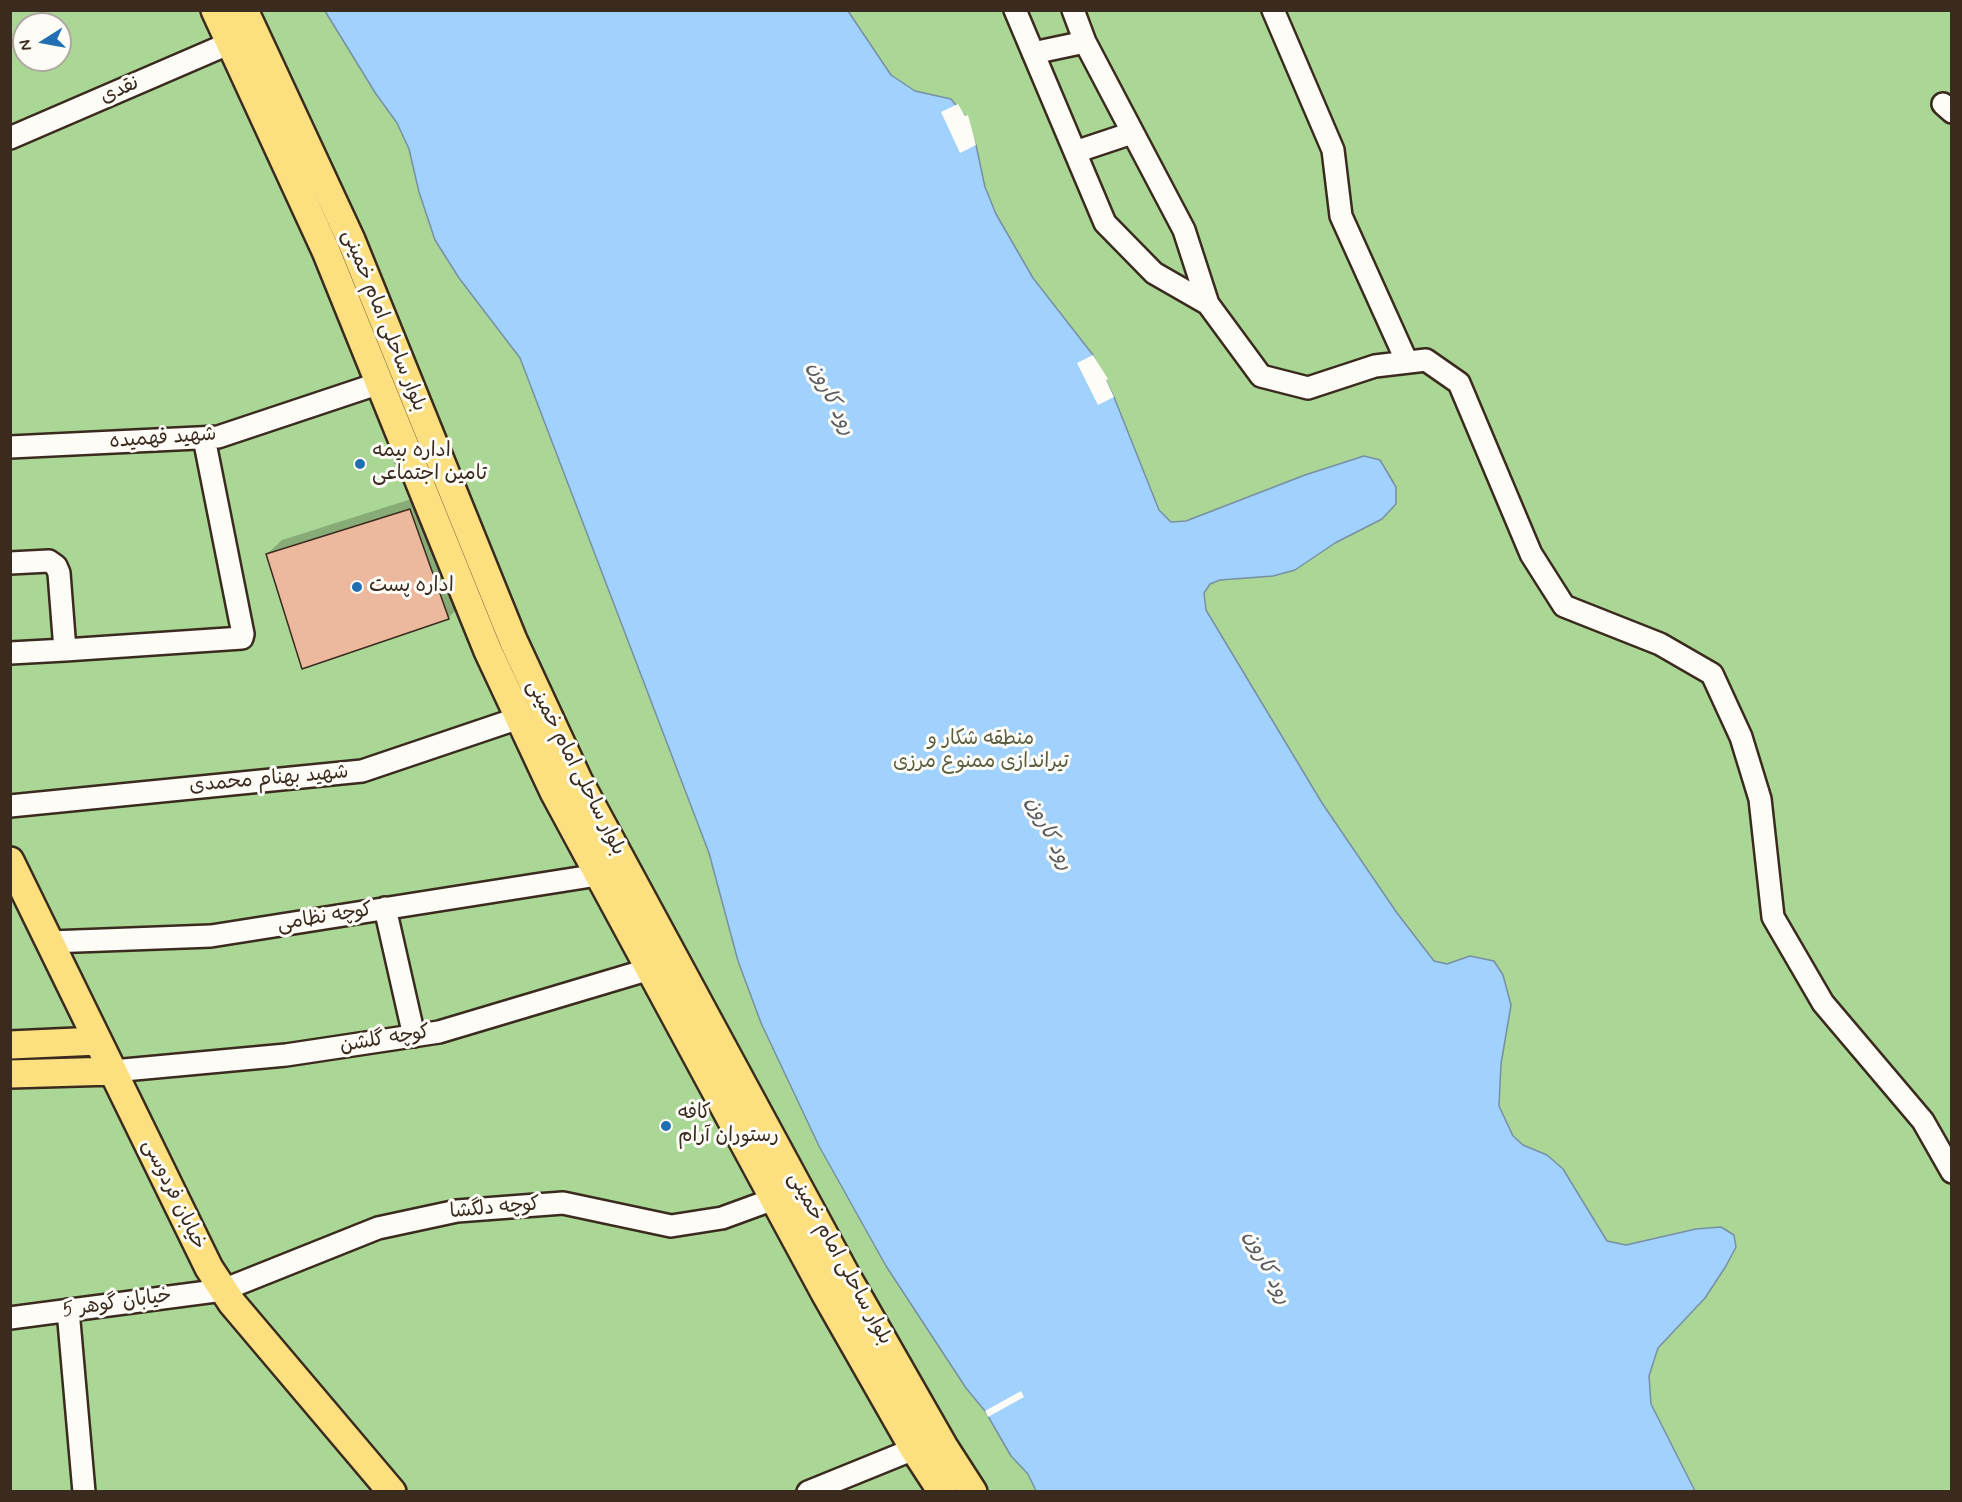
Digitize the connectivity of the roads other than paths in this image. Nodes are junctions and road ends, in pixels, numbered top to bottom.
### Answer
1 (215, 10) edge
2 (1015, 10) edge
3 (1073, 10) edge
4 (1273, 10) edge
5 (249, 22) edge
6 (1085, 42) junction
7 (230, 43) junction
8 (1033, 53) junction
9 (1132, 133) junction
10 (10, 138) edge
11 (1075, 152) junction
12 (1208, 304) junction
13 (1407, 362) junction
14 (380, 383) junction
15 (204, 438) junction
16 (10, 447) edge
17 (10, 563) edge
18 (65, 650) junction
19 (10, 653) edge
20 (519, 718) junction
21 (10, 806) edge
22 (10, 861) edge
23 (598, 875) junction
24 (385, 908) junction
25 (50, 942) junction
26 (650, 969) junction
27 (414, 1036) junction
28 (98, 1041) junction
29 (10, 1045) edge
30 (113, 1071) junction
31 (10, 1074) edge
32 (1952, 1172) edge
33 (774, 1199) junction
34 (223, 1290) junction
35 (68, 1311) junction
36 (10, 1318) edge
37 (940, 1439) junction
38 (914, 1449) junction
39 (84, 1491) edge
40 (392, 1491) edge
41 (808, 1491) edge
42 (942, 1491) edge
43 (973, 1491) edge

1 - 7 main road, بلوار ساحلی امام خمینی
2 - 8 street
3 - 6 street
4 - 13 street
5 - 7 street, نقدی
5 - 37 main road, بلوار ساحلی امام خمینی
6 - 8 street
6 - 9 street
7 - 10 street, نقدی
7 - 14 main road, بلوار ساحلی امام خمینی
8 - 11 street
9 - 11 street
9 - 12 street
11 - 12 street
12 - 13 street
13 - 32 street
14 - 15 street, شهید فهمیده
14 - 20 main road, بلوار ساحلی امام خمینی
15 - 16 street, شهید فهمیده
15 - 18 street
17 - 18 street
18 - 19 street
20 - 21 street, شهید بهنام محمدی
20 - 23 main road, بلوار ساحلی امام خمینی
22 - 25 main road, خیابان فردوسی
23 - 24 street, کوچه نظامی
23 - 26 main road, بلوار ساحلی امام خمینی
24 - 25 street, کوچه نظامی
24 - 27 street
25 - 28 main road, خیابان فردوسی
26 - 27 street, کوچه گلشن
26 - 33 main road, بلوار ساحلی امام خمینی
27 - 30 street, کوچه گلشن
28 - 29 main road
28 - 30 main road, خیابان فردوسی
30 - 31 main road
30 - 34 main road, خیابان فردوسی
33 - 34 street, کوچه دلگشا
33 - 38 main road, بلوار ساحلی امام خمینی
34 - 35 street, خیابان گوهر 5
34 - 40 main road, خیابان فردوسی
35 - 36 street, خیابان گوهر 5
35 - 39 street
37 - 38 main road
37 - 43 main road, بلوار ساحلی امام خمینی
38 - 41 street
38 - 42 main road, بلوار ساحلی امام خمینی

